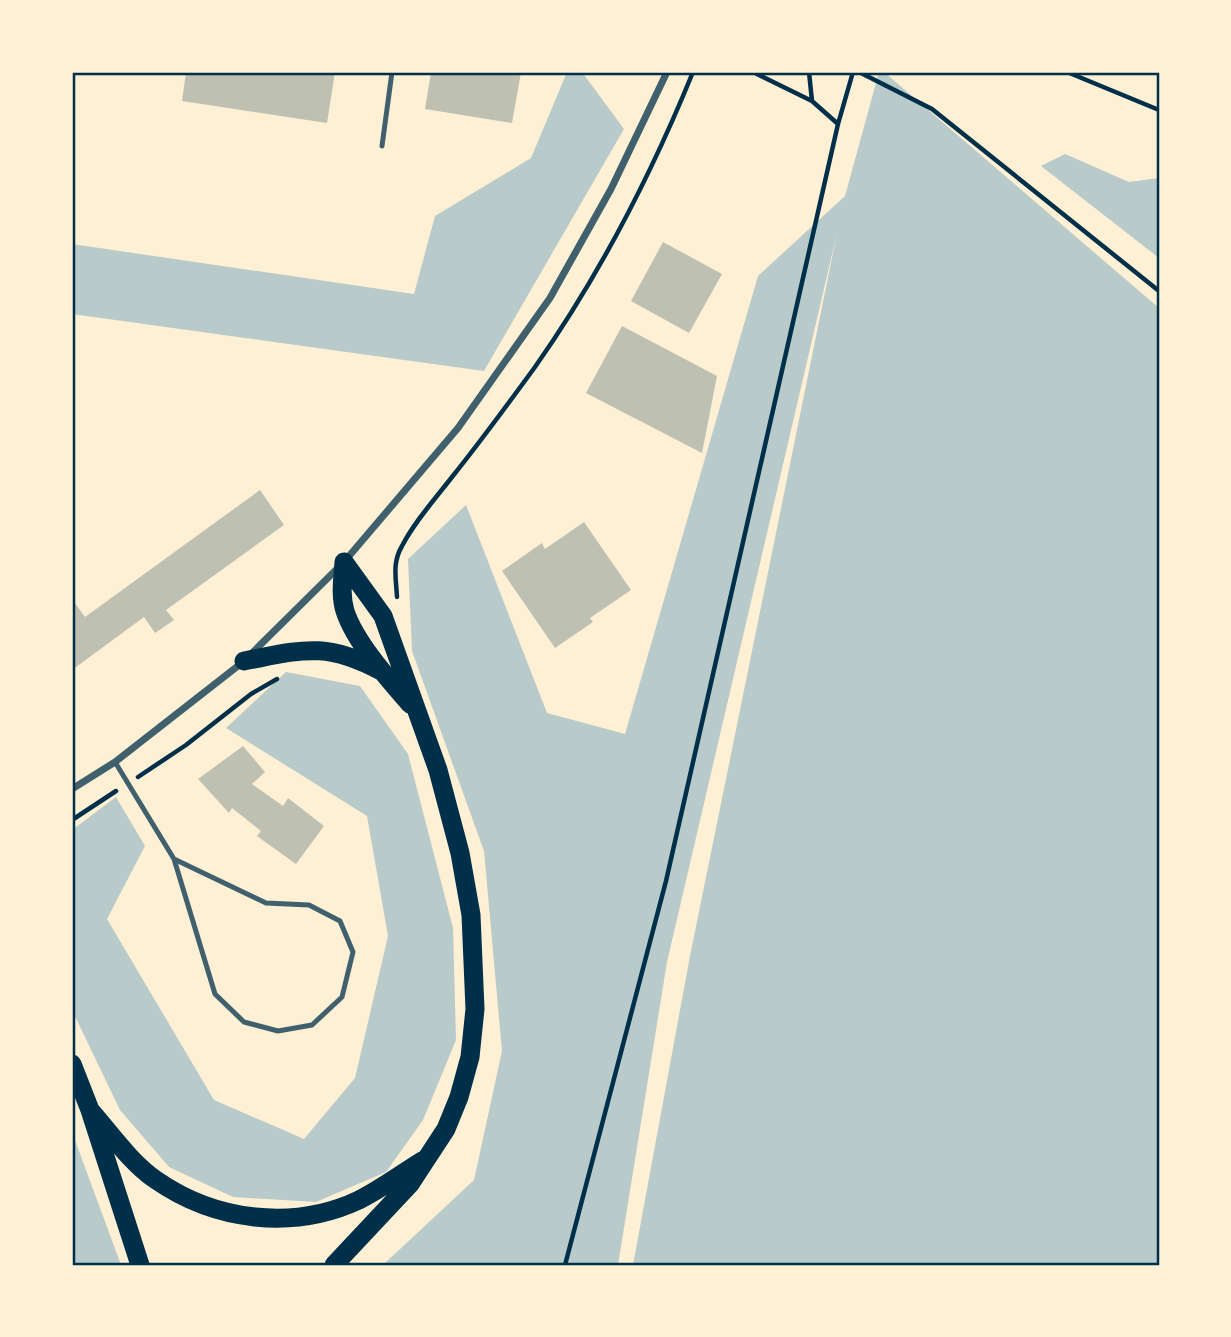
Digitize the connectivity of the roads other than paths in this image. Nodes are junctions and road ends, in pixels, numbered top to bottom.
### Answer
1 (392, 72) edge
2 (667, 72) edge
3 (382, 146) dead end
4 (344, 562) junction
5 (244, 661) junction
6 (381, 671) junction
7 (415, 711) junction
8 (115, 762) junction
9 (72, 789) edge
10 (174, 859) junction
11 (72, 1064) edge
12 (90, 1111) junction
13 (430, 1156) junction
14 (140, 1265) edge
15 (334, 1265) edge

1 - 3 lane
2 - 4 street
4 - 5 street
4 - 6 highway
4 - 7 highway
5 - 6 highway
5 - 8 street
6 - 7 highway
7 - 13 highway
8 - 9 street
8 - 10 lane
10 - 10 lane
11 - 12 highway
12 - 13 highway
12 - 14 highway
13 - 15 highway

